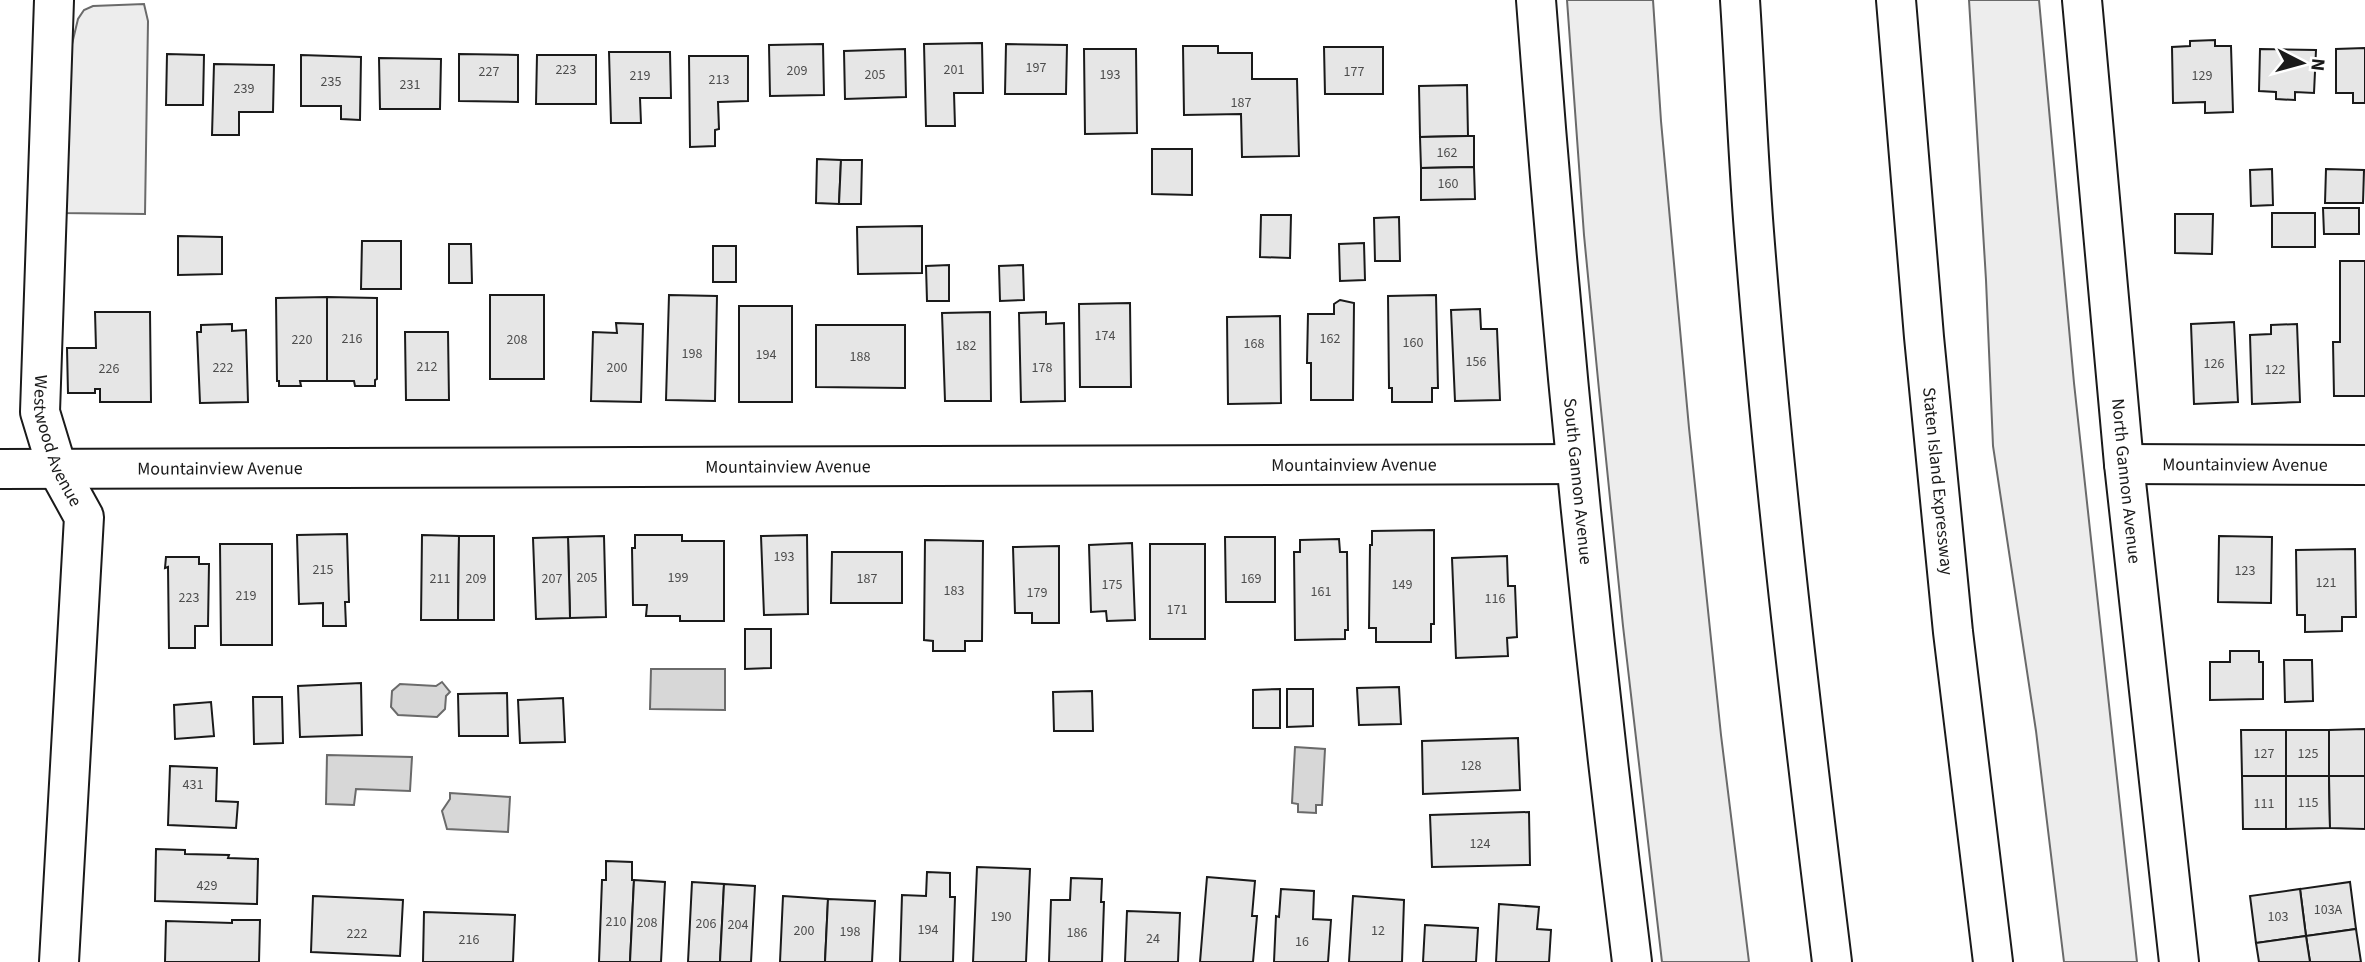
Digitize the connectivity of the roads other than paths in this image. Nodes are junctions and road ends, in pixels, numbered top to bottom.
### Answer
1 (54, 0) edge
2 (1536, 0) edge
3 (1740, 0) edge
4 (1899, 0) edge
5 (2082, 0) edge
6 (1576, 464) junction
7 (2124, 464) junction
8 (2365, 465) edge
9 (57, 468) junction
10 (0, 469) edge
11 (59, 962) edge
12 (1632, 962) edge
13 (1832, 962) edge
14 (1993, 962) edge
15 (2179, 962) edge

1 - 9 main road, Westwood Avenue
2 - 6 main road, South Gannon Avenue
3 - 13 main road
4 - 14 main road, Staten Island Expressway
5 - 7 main road, North Gannon Avenue
6 - 9 main road, Mountainview Avenue
6 - 12 main road, South Gannon Avenue
7 - 8 main road, Mountainview Avenue
7 - 15 main road, North Gannon Avenue
9 - 10 main road, Mountainview Avenue
9 - 11 main road, Westwood Avenue

